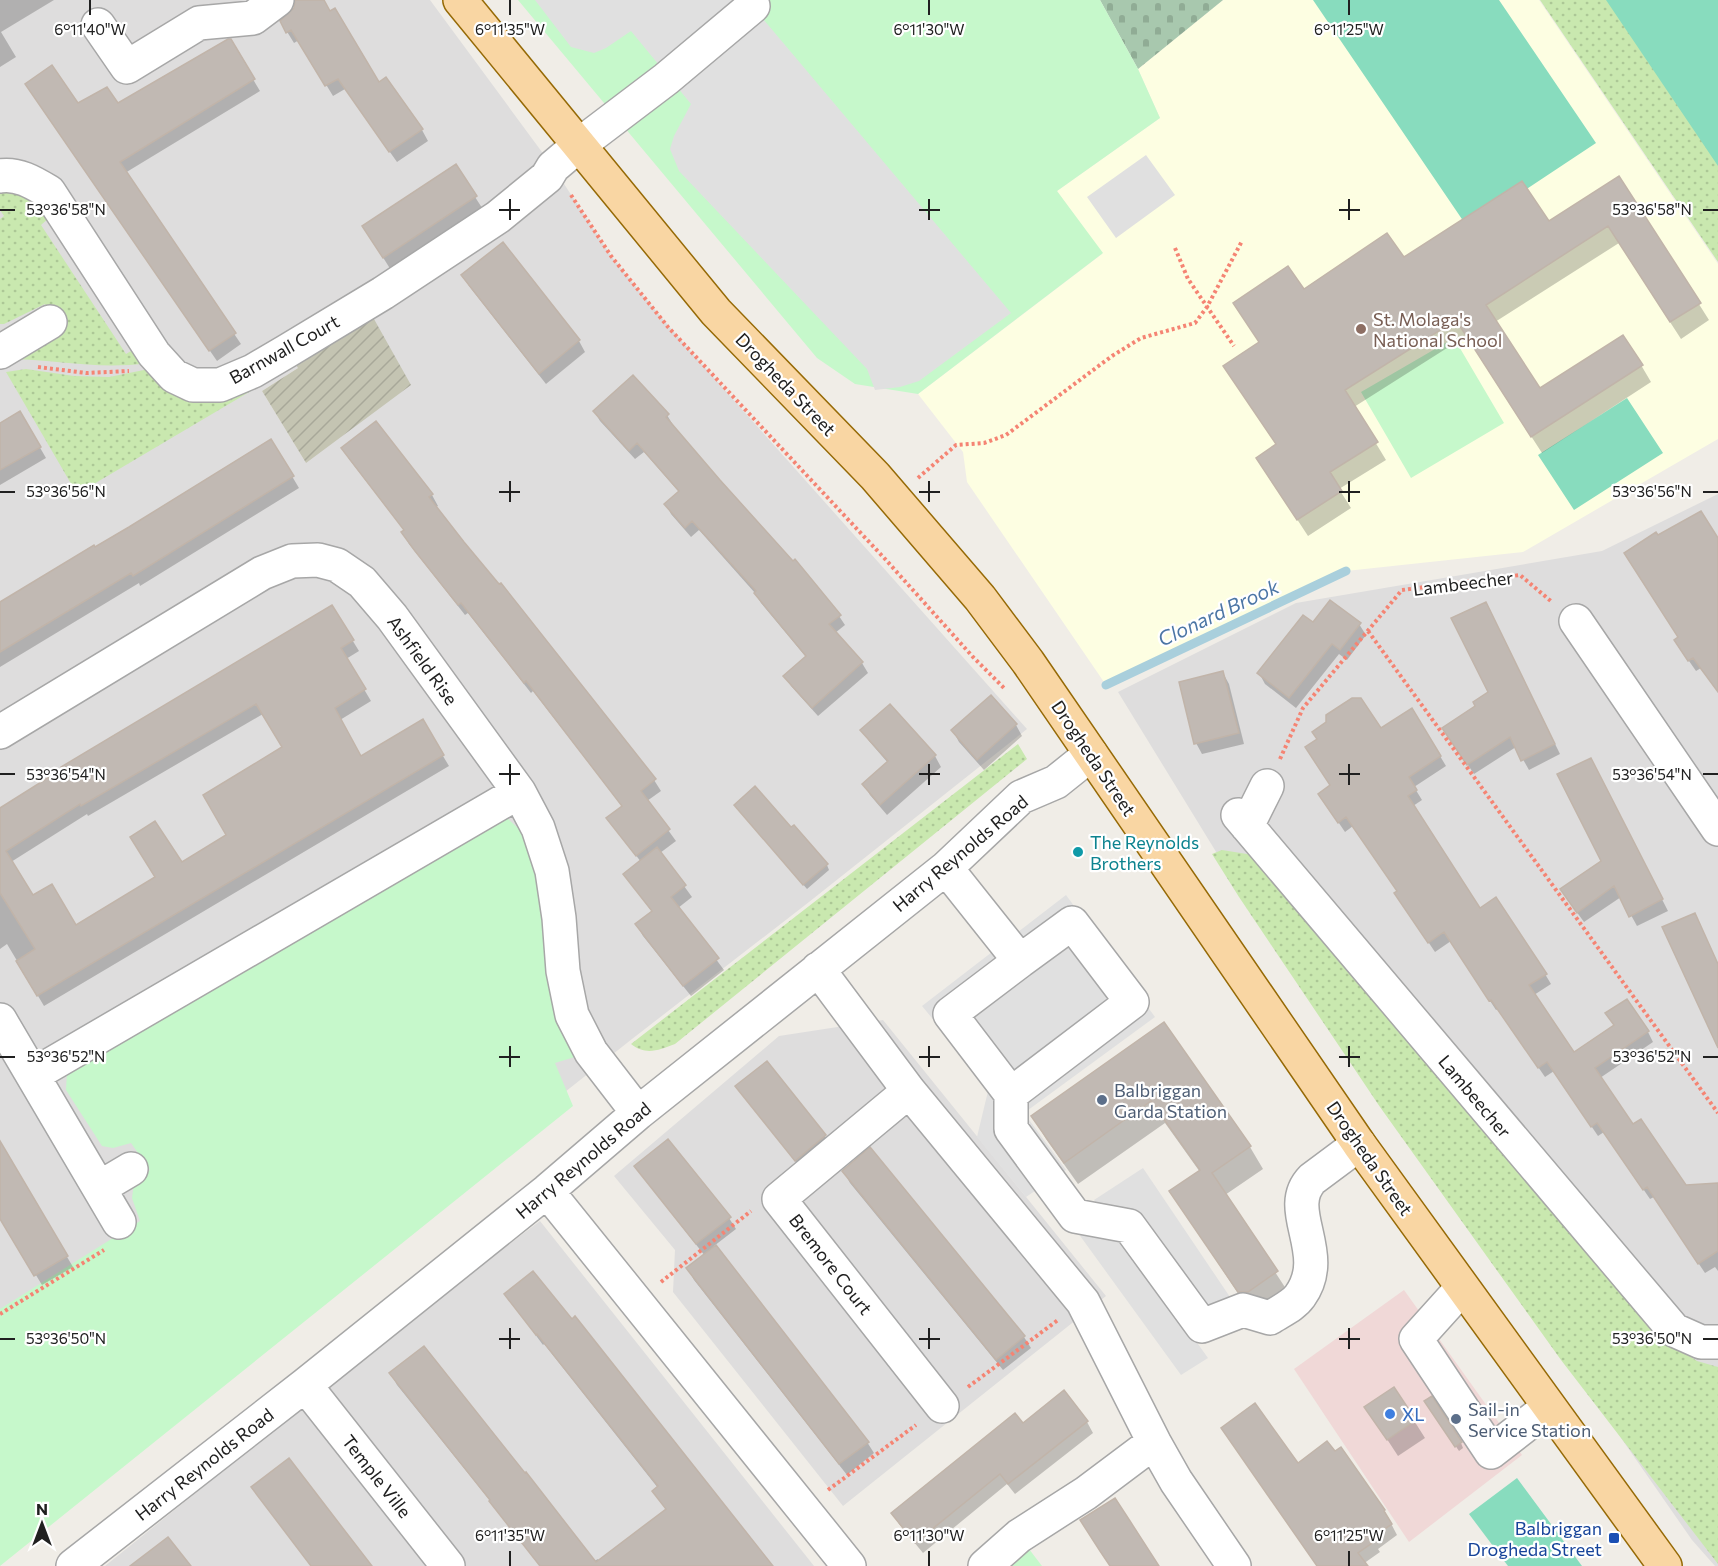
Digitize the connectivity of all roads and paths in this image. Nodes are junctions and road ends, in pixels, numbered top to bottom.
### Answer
1 (277, 0) edge
2 (460, 0) edge
3 (753, 6) dead end
4 (98, 25) dead end
5 (579, 145) junction
6 (553, 167) junction
7 (0, 176) edge
8 (1242, 241) dead end
9 (1175, 248) dead end
10 (1207, 307) junction
11 (50, 322) dead end
12 (1234, 346) dead end
13 (0, 352) edge
14 (34, 366) dead end
15 (135, 371) dead end
16 (894, 498) junction
17 (1576, 621) joint
18 (1368, 631) junction
19 (1006, 690) dead end
20 (0, 732) edge
21 (1091, 754) junction
22 (1267, 786) joint
23 (519, 792) junction
24 (1718, 829) edge
25 (946, 868) junction
26 (1020, 961) junction
27 (818, 969) junction
28 (0, 1020) edge
29 (33, 1075) junction
30 (909, 1091) junction
31 (1011, 1094) junction
32 (638, 1113) junction
33 (1718, 1113) edge
34 (1359, 1144) junction
35 (131, 1169) dead end
36 (99, 1188) junction
37 (547, 1191) junction
38 (780, 1199) junction
39 (119, 1221) joint
40 (1462, 1288) junction
41 (636, 1302) junction
42 (0, 1314) edge
43 (1718, 1342) edge
44 (305, 1385) junction
45 (942, 1406) dead end
46 (1549, 1407) junction
47 (1154, 1442) junction
48 (73, 1566) edge
49 (448, 1566) edge
50 (849, 1566) edge
51 (985, 1566) edge
52 (1233, 1566) edge
53 (1665, 1566) edge

1 - 4 street
2 - 5 main road, Drogheda Street
3 - 5 street, Barnwall Court
5 - 6 street, Barnwall Court
5 - 16 main road, Drogheda Street
6 - 7 street, Barnwall Court
6 - 19 path
8 - 10 path
9 - 10 path
10 - 12 path
10 - 16 path
11 - 13 street
14 - 15 path
16 - 21 main road, Drogheda Street
17 - 18 path, Lambeecher
17 - 24 street
18 - 22 path, Lambeecher
18 - 33 path
20 - 23 street, Ashfield Rise
21 - 25 street, Harry Reynolds Road
21 - 34 main road, Drogheda Street
22 - 43 street, Lambeecher
23 - 29 street
23 - 32 street, Ashfield Rise
25 - 26 street
25 - 27 street, Harry Reynolds Road
26 - 31 street
26 - 31 street
27 - 30 street
27 - 32 street, Harry Reynolds Road
28 - 29 street
29 - 36 street
30 - 38 street, Bremore Court
30 - 47 street
31 - 34 street
32 - 37 street, Harry Reynolds Road
34 - 40 main road, Drogheda Street
35 - 36 street
36 - 39 street
37 - 41 street
37 - 44 street, Harry Reynolds Road
38 - 41 path
38 - 45 street, Bremore Court
39 - 42 path
40 - 46 main road, Drogheda Street
40 - 46 street
41 - 50 street
44 - 48 street, Harry Reynolds Road
44 - 49 street, Temple Ville
46 - 53 main road, Drogheda Street
47 - 51 street
47 - 52 street

